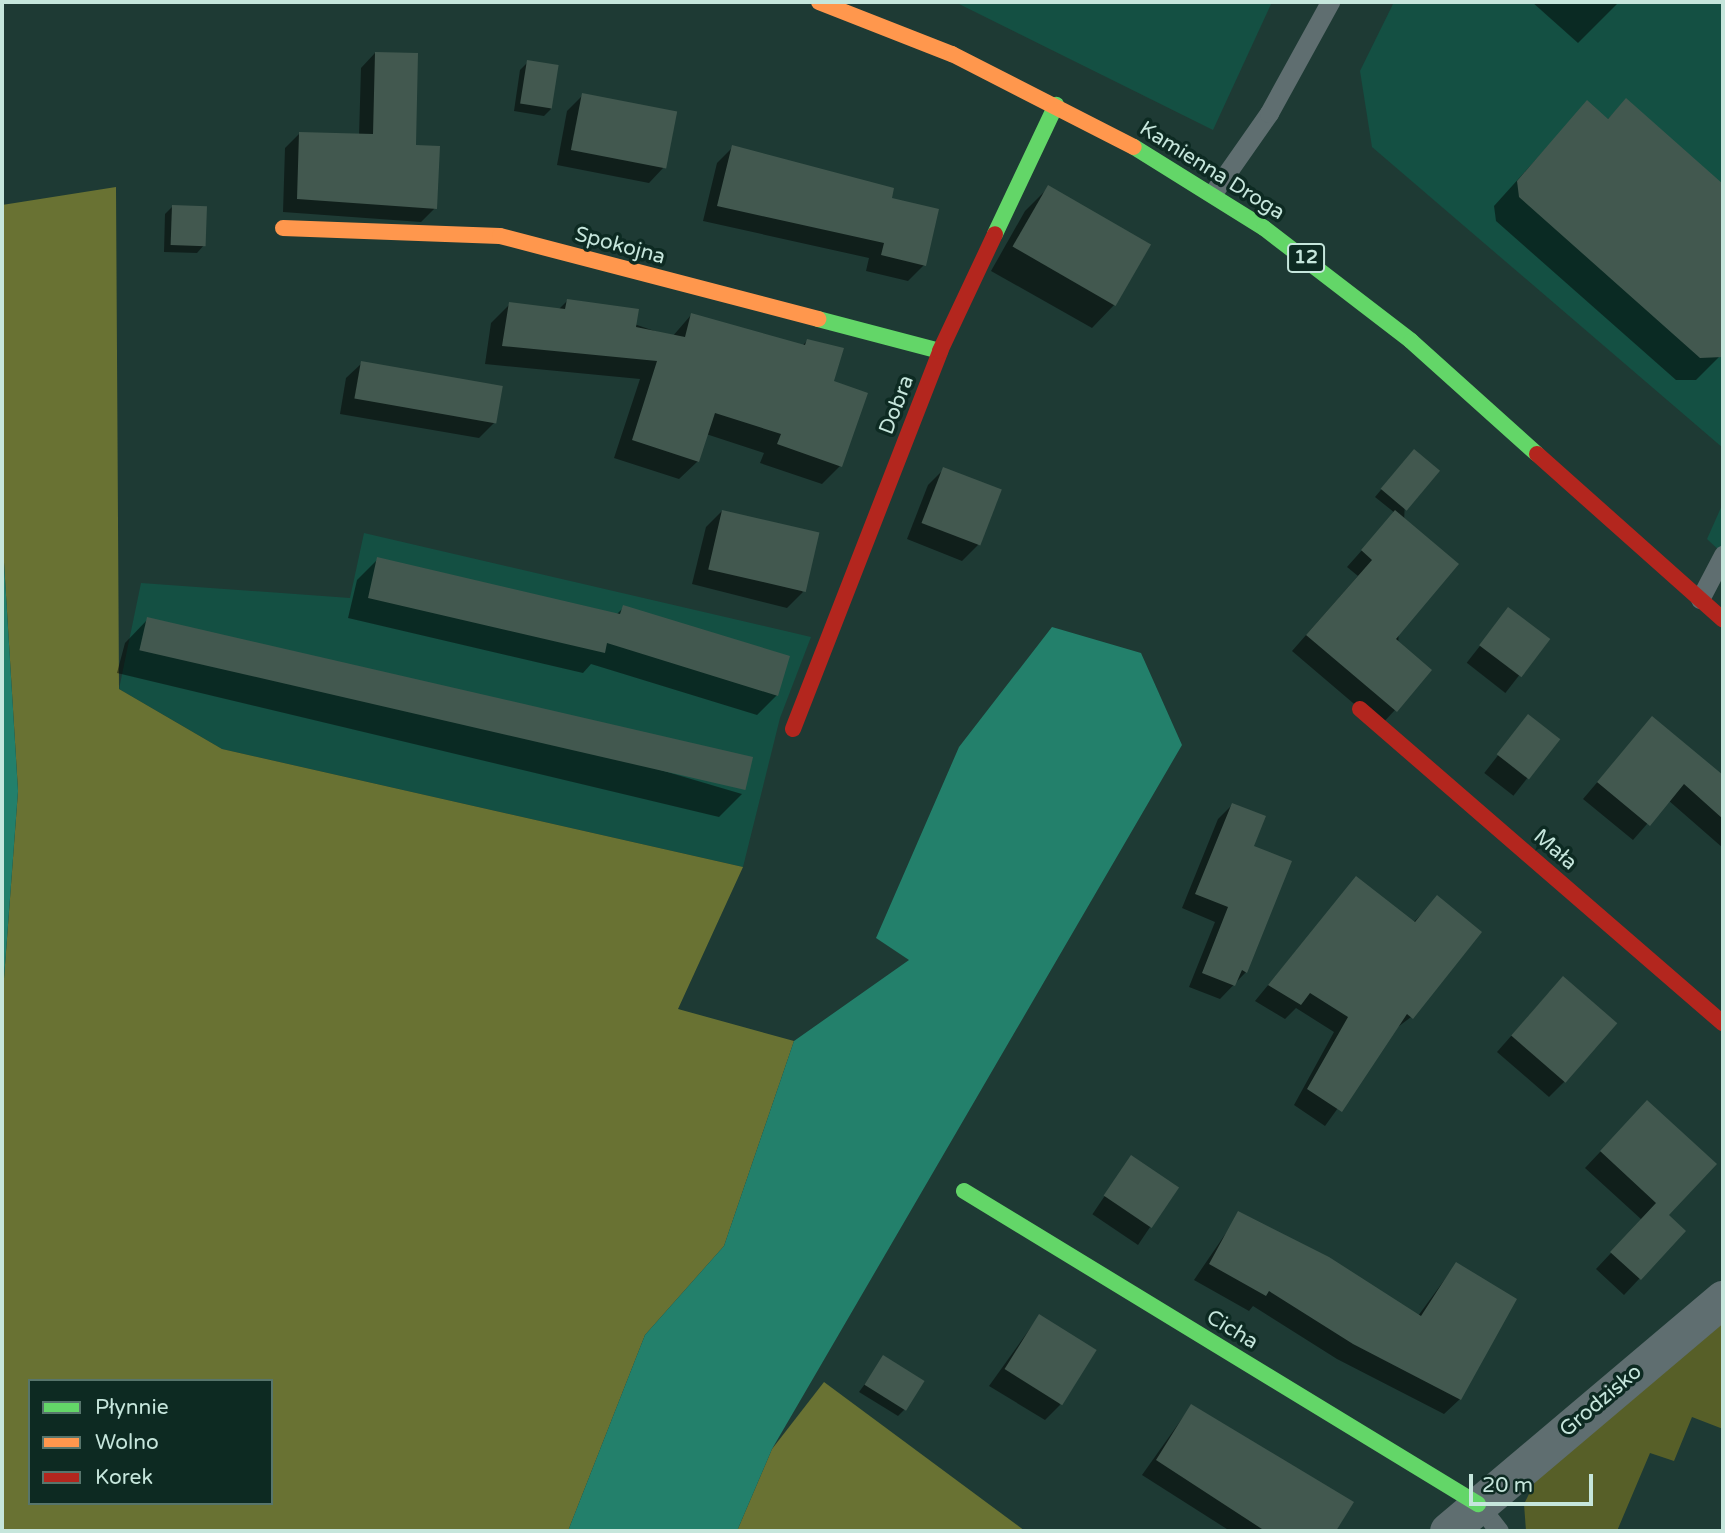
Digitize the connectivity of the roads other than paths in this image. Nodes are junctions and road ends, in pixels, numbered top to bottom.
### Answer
1 (819, 2) edge
2 (1330, 2) edge
3 (1056, 104) junction
4 (1213, 193) junction
5 (283, 228) dead end
6 (940, 351) junction
7 (1723, 555) edge
8 (1700, 599) junction
9 (1723, 620) edge
10 (1360, 709) dead end
11 (793, 729) dead end
12 (1723, 1023) edge
13 (964, 1191) dead end
14 (1723, 1299) edge
15 (1488, 1518) edge
16 (1448, 1531) edge

1 - 3 street, Kamienna Droga / 12
2 - 4 lane
3 - 4 street, Kamienna Droga / 12
3 - 6 street, Dobra
4 - 8 street, Kamienna Droga / 12
5 - 6 street, Spokojna
6 - 11 street, Dobra
7 - 8 lane
8 - 9 street, Kamienna Droga / 12
10 - 12 street, Mała
13 - 15 street, Cicha
14 - 15 street, Grodzisko
15 - 16 street, Grodzisko

